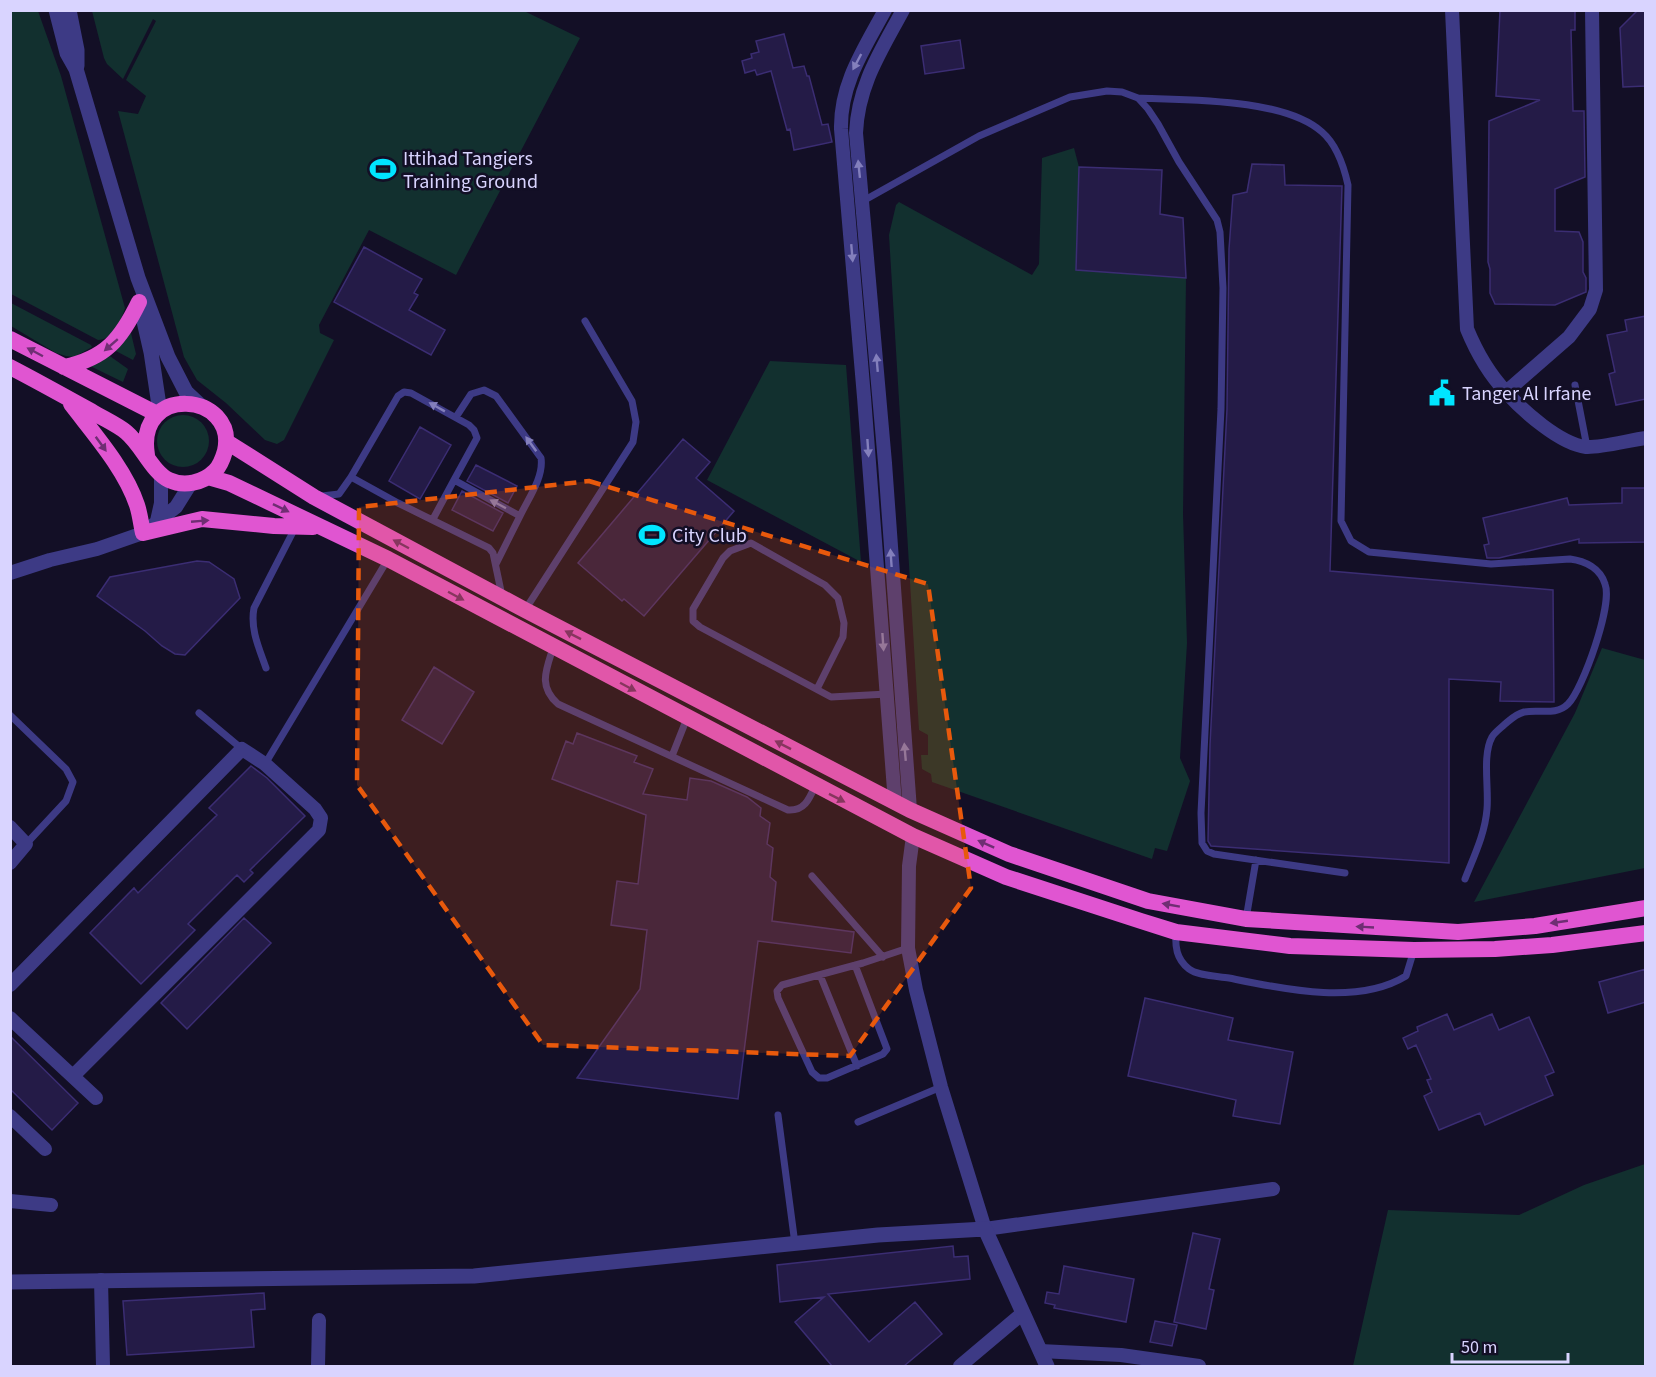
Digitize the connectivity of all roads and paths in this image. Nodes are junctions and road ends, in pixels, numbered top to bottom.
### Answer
1 (56, 10) edge
2 (69, 10) edge
3 (885, 10) edge
4 (903, 10) edge
5 (1452, 10) edge
6 (1592, 10) edge
7 (76, 69) junction
8 (1138, 98) junction
9 (863, 201) junction
10 (138, 278) junction
11 (139, 302) junction
12 (585, 321) dead end
13 (10, 339) edge
14 (10, 367) edge
15 (64, 367) junction
16 (1575, 385) dead end
17 (1506, 392) junction
18 (66, 397) junction
19 (201, 406) junction
20 (158, 413) junction
21 (456, 417) junction
22 (1646, 438) edge
23 (227, 442) junction
24 (1587, 447) junction
25 (147, 455) junction
26 (161, 475) junction
27 (208, 477) junction
28 (351, 477) junction
29 (454, 480) junction
30 (191, 483) junction
31 (314, 497) junction
32 (520, 516) junction
33 (433, 519) junction
34 (157, 521) junction
35 (296, 526) junction
36 (320, 527) junction
37 (143, 533) junction
38 (388, 560) junction
39 (496, 564) junction
40 (10, 573) edge
41 (503, 598) junction
42 (525, 610) junction
43 (553, 648) junction
44 (266, 668) dead end
45 (817, 689) junction
46 (887, 694) junction
47 (199, 713) dead end
48 (10, 715) edge
49 (687, 718) junction
50 (242, 749) junction
51 (672, 756) junction
52 (265, 764) junction
53 (815, 786) junction
54 (902, 807) junction
55 (10, 827) edge
56 (913, 836) junction
57 (26, 844) junction
58 (1256, 860) junction
59 (10, 863) edge
60 (1345, 873) dead end
61 (812, 876) dead end
62 (1465, 879) dead end
63 (1646, 908) edge
64 (1246, 919) junction
65 (1176, 932) junction
66 (1646, 933) edge
67 (908, 948) junction
68 (1414, 951) junction
69 (883, 957) junction
70 (855, 965) junction
71 (820, 975) junction
72 (10, 985) edge
73 (10, 1018) edge
74 (857, 1066) junction
75 (73, 1076) junction
76 (941, 1087) junction
77 (96, 1098) dead end
78 (778, 1115) dead end
79 (10, 1116) edge
80 (858, 1122) dead end
81 (45, 1149) dead end
82 (1274, 1189) dead end
83 (10, 1201) edge
84 (51, 1205) dead end
85 (986, 1229) junction
86 (795, 1244) junction
87 (101, 1280) junction
88 (10, 1282) edge
89 (1023, 1313) junction
90 (319, 1320) dead end
91 (1040, 1351) junction
92 (103, 1366) edge
93 (318, 1366) edge
94 (960, 1366) edge
95 (1047, 1366) edge
96 (1199, 1366) edge

1 - 7 street
2 - 7 street
3 -> 46 street
9 -> 4 street
5 - 17 street
6 - 17 street
7 - 10 street
8 - 9 lane
8 - 58 lane
8 - 62 lane
54 -> 9 street
10 - 11 street
10 - 19 street
11 -> 15 highway
11 - 20 street
12 - 42 lane
15 -> 13 highway
14 - 18 highway
15 - 20 highway
16 - 24 lane
17 - 24 street
18 - 25 highway
18 -> 37 highway
19 - 20 highway
19 - 23 highway
20 - 25 highway
21 -> 28 lane
21 - 29 lane
32 -> 21 lane
22 - 24 street
23 - 27 highway
23 - 31 highway
25 - 26 highway
26 - 30 highway
26 - 34 street
27 - 30 highway
27 -> 36 highway
28 - 31 lane
28 - 33 lane
32 -> 29 lane
29 - 33 lane
30 - 34 street
41 -> 31 highway
32 - 39 lane
33 - 39 lane
34 - 37 street
35 - 36 highway
37 -> 35 highway
35 - 44 lane
36 - 38 highway
37 - 40 street
38 -> 43 highway
38 - 52 lane
39 - 41 lane
41 - 42 highway
54 -> 42 highway
43 -> 49 highway
43 - 51 lane
45 - 45 lane
45 - 46 lane
46 - 54 street
47 - 50 lane
48 - 57 lane
49 - 51 lane
49 - 53 highway
50 - 52 street
50 - 72 street
51 - 53 lane
52 - 75 street
53 -> 56 highway
64 -> 54 highway
55 - 57 street
56 - 65 highway
56 - 67 street
57 - 59 street
58 - 60 lane
58 - 64 lane
61 - 69 lane
63 -> 64 highway
65 - 68 highway
65 - 68 lane
66 - 68 highway
67 - 69 lane
67 - 76 street
69 - 70 lane
70 - 71 lane
70 - 74 lane
71 - 74 lane
71 - 74 lane
73 - 75 street
75 - 77 street
76 - 80 lane
76 - 85 street
78 - 86 lane
79 - 81 street
82 - 85 street
83 - 84 street
85 - 86 street
85 - 89 street
86 - 87 street
87 - 88 street
87 - 92 street
89 - 91 street
89 - 94 street
90 - 93 street
91 - 95 street
91 - 96 street

